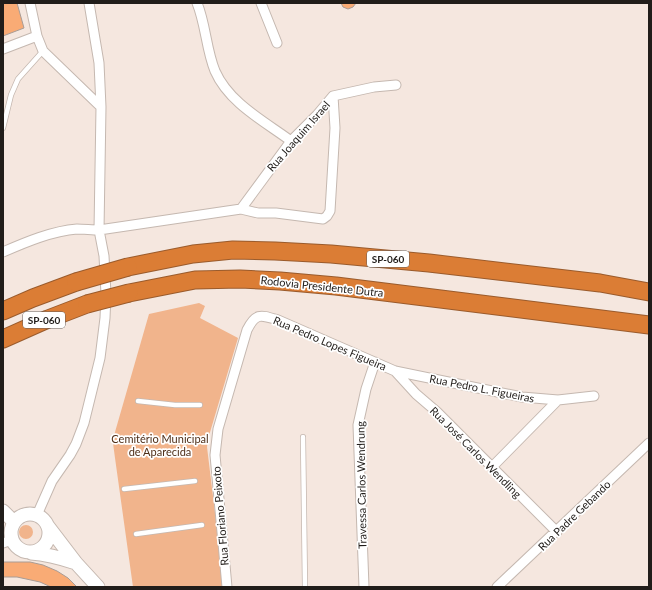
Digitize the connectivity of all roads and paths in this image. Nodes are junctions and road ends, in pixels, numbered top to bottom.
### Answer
1 (30, 3) edge
2 (89, 3) edge
3 (196, 3) edge
4 (261, 3) edge
5 (37, 36) junction
6 (277, 43) dead end
7 (3, 49) edge
8 (43, 51) junction
9 (396, 85) dead end
10 (333, 96) junction
11 (100, 107) junction
12 (3, 128) edge
13 (291, 141) junction
14 (241, 209) junction
15 (99, 230) junction
16 (3, 252) edge
17 (649, 292) edge
18 (3, 312) edge
19 (649, 326) edge
20 (247, 330) joint
21 (3, 339) edge
22 (375, 362) junction
23 (395, 371) junction
24 (594, 396) dead end
25 (558, 400) junction
26 (138, 401) dead end
27 (200, 405) dead end
28 (303, 437) dead end
29 (649, 443) edge
30 (492, 467) junction
31 (195, 481) dead end
32 (124, 489) dead end
33 (3, 511) edge
34 (38, 515) junction
35 (14, 522) junction
36 (47, 525) junction
37 (202, 525) dead end
38 (557, 532) junction
39 (136, 534) dead end
40 (7, 541) edge
41 (30, 552) junction
42 (76, 563) junction
43 (98, 587) edge
44 (227, 587) edge
45 (306, 587) edge
46 (364, 587) edge
47 (498, 587) edge

1 - 5 street
2 - 11 street
3 - 13 street
4 - 6 street
5 - 7 street
5 - 8 street
8 - 11 street
8 - 12 lane
9 - 10 street, Rua Joaquim Israel
10 - 13 street, Rua Joaquim Israel
10 - 14 street
11 - 15 street
13 - 14 street, Rua Joaquim Israel
14 - 15 street
15 - 16 street
15 - 34 street
17 - 18 highway, SP-060, bridge
19 - 21 highway, Rodovia Presidente Dutra / SP-060, bridge
20 - 22 street, Rua Pedro Lopes Figueira
20 - 44 street, Rua Floriano Peixoto
22 - 23 street, Rua Pedro Lopes Figueira
22 - 46 street, Travessa Carlos Wendrung
23 - 25 street, Rua Pedro L. Figueiras
23 - 30 street, Rua José Carlos Wendling
24 - 25 street, Rua Pedro L. Figueiras
25 - 30 street
26 - 27 lane
28 - 45 lane
29 - 38 street, Rua Padre Gebando
30 - 38 street, Rua José Carlos Wendling
31 - 32 lane
33 - 35 street
34 - 35 street
34 - 36 street
35 - 40 street
36 - 41 street
36 - 42 street
37 - 39 lane
38 - 47 street, Rua Padre Gebando
40 - 41 street
41 - 42 street
42 - 43 street

